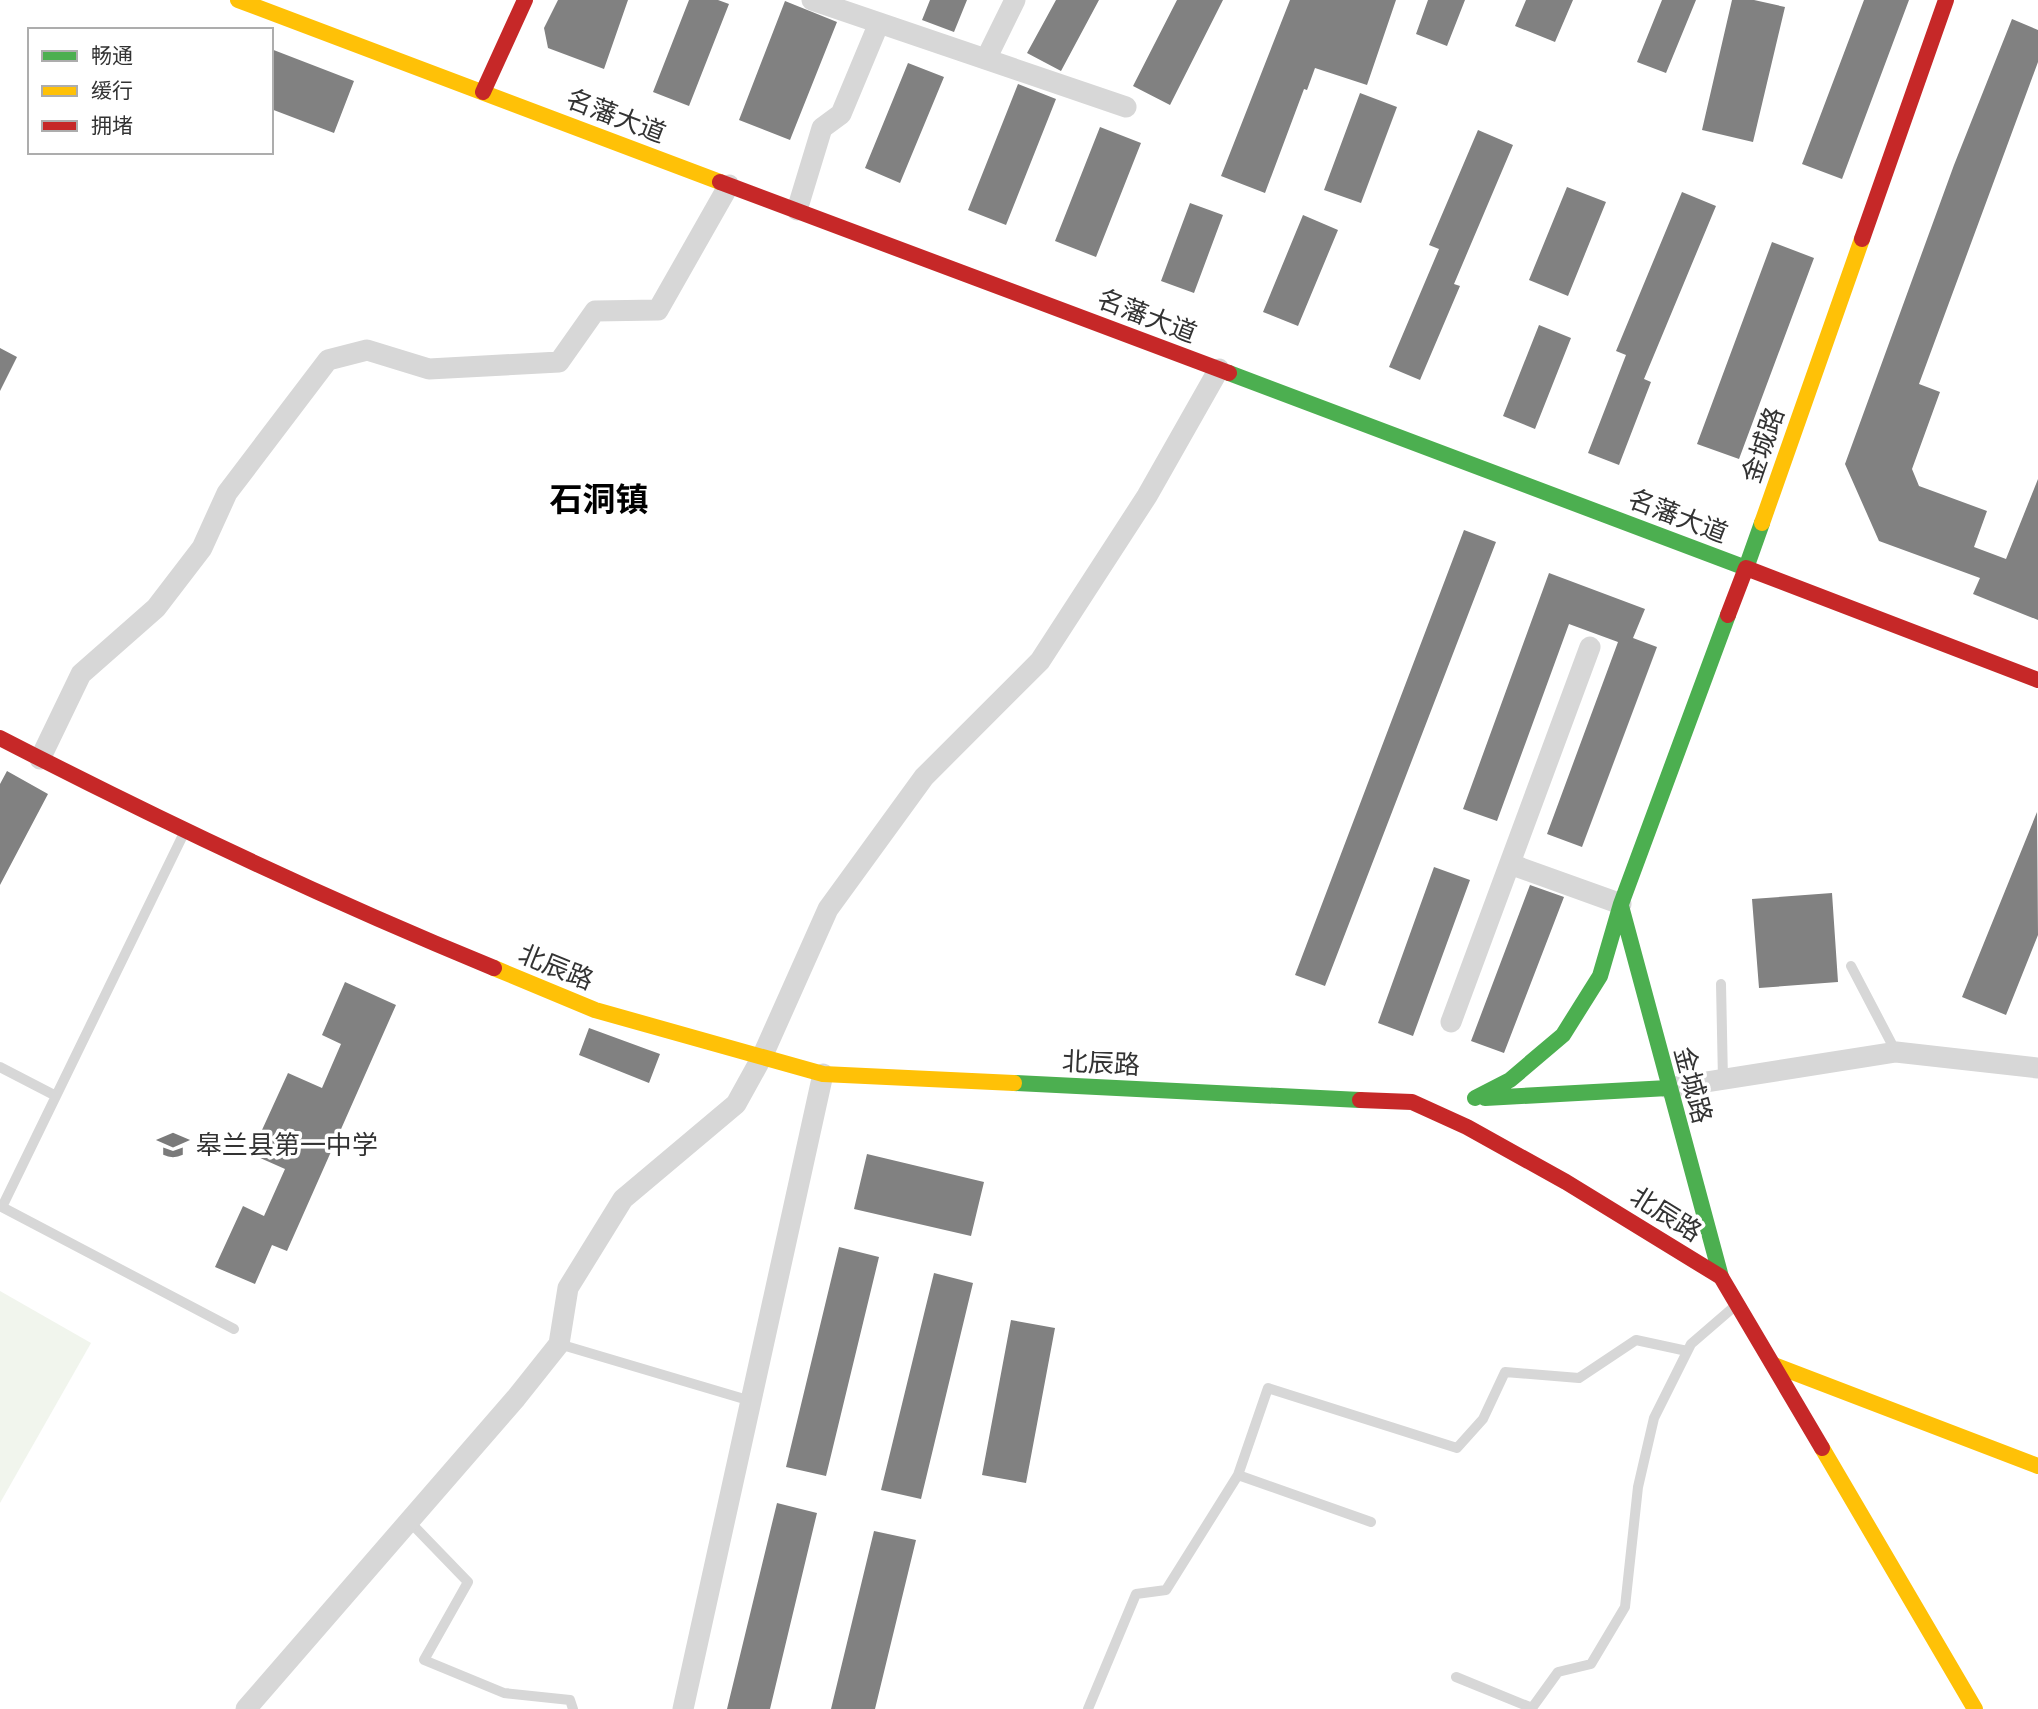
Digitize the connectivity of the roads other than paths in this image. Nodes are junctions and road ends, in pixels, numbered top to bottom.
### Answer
1 (238, 0) edge
2 (525, 0) edge
3 (812, 0) edge
4 (1015, 0) edge
5 (1947, 0) edge
6 (880, 23) junction
7 (986, 59) junction
8 (482, 92) junction
9 (1126, 107) dead end
10 (729, 185) junction
11 (797, 210) junction
12 (1219, 369) junction
13 (1746, 568) junction
14 (1590, 647) dead end
15 (2038, 680) edge
16 (0, 738) edge
17 (40, 759) junction
18 (186, 830) junction
19 (1510, 864) junction
20 (1621, 904) junction
21 (1852, 966) dead end
22 (1721, 984) dead end
23 (1451, 1022) dead end
24 (1896, 1052) junction
25 (762, 1057) junction
26 (0, 1067) edge
27 (2038, 1068) edge
28 (823, 1074) junction
29 (1723, 1080) junction
30 (1668, 1088) junction
31 (56, 1096) junction
32 (1462, 1099) junction
33 (1412, 1102) junction
34 (1, 1206) edge
35 (1721, 1277) junction
36 (1737, 1304) junction
37 (234, 1329) dead end
38 (559, 1343) junction
39 (1687, 1351) junction
40 (1774, 1365) junction
41 (751, 1401) junction
42 (2038, 1466) edge
43 (1238, 1475) junction
44 (409, 1521) junction
45 (1371, 1522) dead end
46 (1456, 1677) dead end
47 (246, 1709) edge
48 (573, 1709) edge
49 (683, 1709) edge
50 (1088, 1709) edge
51 (1975, 1709) edge

1 - 8 main road, 名藩大道
2 - 8 main road
3 - 6 street
4 - 7 street
5 - 13 main road, 金城路
6 - 7 street
6 - 11 street
7 - 9 street
8 - 10 main road, 名藩大道
10 - 11 main road, 名藩大道
10 - 17 street
11 - 12 main road, 名藩大道
12 - 13 main road, 名藩大道
12 - 25 street
13 - 15 main road, 名藩大道
13 - 20 main road, 金城路
14 - 19 street
16 - 17 main road, 北辰路
17 - 18 main road, 北辰路
18 - 25 main road, 北辰路
18 - 31 lane
19 - 20 street
19 - 23 street
20 - 30 main road, 金城路
20 - 32 main road, 金城路
21 - 24 lane
22 - 29 lane
24 - 27 street
24 - 29 street
25 - 28 main road, 北辰路
25 - 38 street
26 - 31 lane
28 - 33 main road, 北辰路
28 - 41 street
29 - 30 street
30 - 32 main road
30 - 35 main road, 金城路
31 - 34 lane
32 - 33 main road
33 - 35 main road, 北辰路
34 - 37 lane
35 - 36 main road, 北辰路
36 - 39 lane
36 - 40 main road, 北辰路
38 - 41 lane
38 - 44 street
39 - 43 lane
39 - 46 lane
40 - 42 main road
40 - 51 main road, 北辰路
41 - 49 street
43 - 45 lane
43 - 50 lane
44 - 47 street
44 - 48 lane

